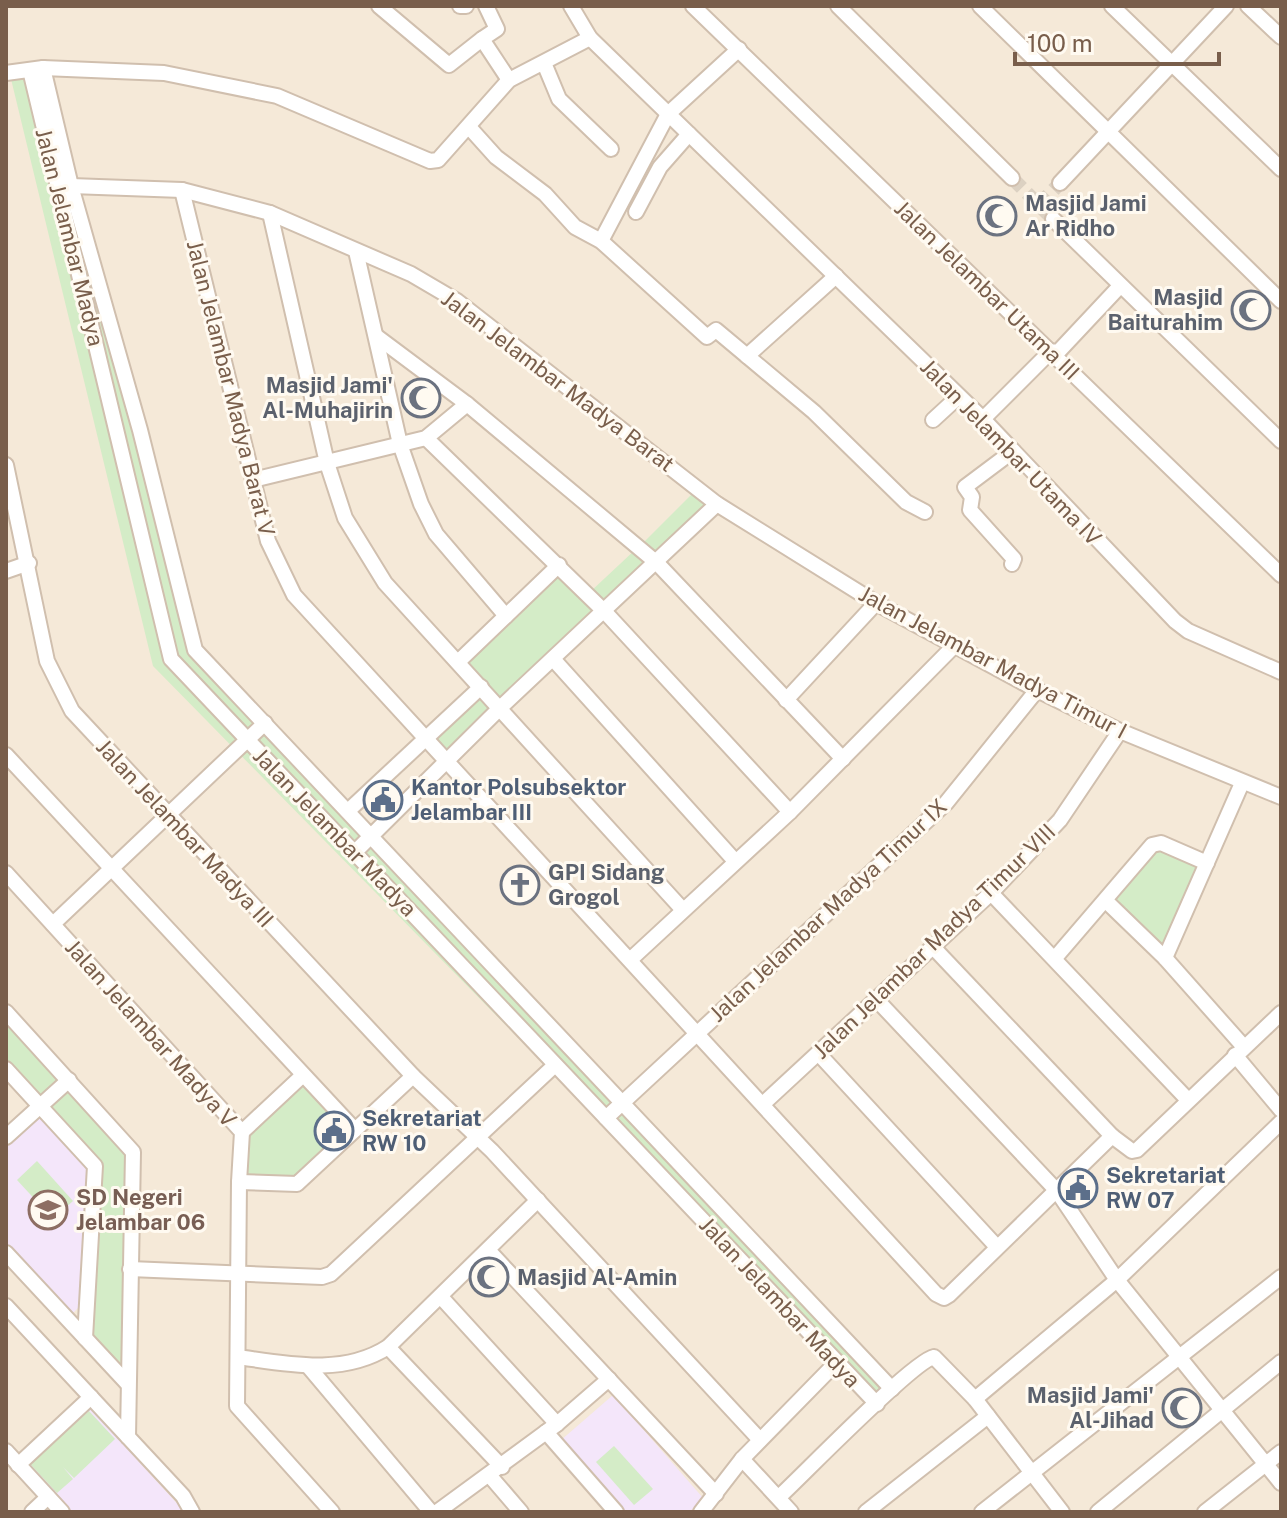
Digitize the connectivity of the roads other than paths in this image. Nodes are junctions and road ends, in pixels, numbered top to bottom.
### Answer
1 (379, 6) edge
2 (486, 6) edge
3 (571, 6) edge
4 (693, 6) edge
5 (838, 6) edge
6 (980, 6) edge
7 (1112, 6) edge
8 (1226, 6) edge
9 (1248, 6) edge
10 (1281, 37) edge
11 (590, 38) junction
12 (482, 39) junction
13 (739, 49) junction
14 (544, 63) junction
15 (1172, 64) junction
16 (36, 69) junction
17 (6, 73) edge
18 (509, 80) junction
19 (668, 114) junction
20 (469, 127) junction
21 (1109, 133) junction
22 (689, 134) junction
23 (611, 149) dead end
24 (1281, 169) edge
25 (1012, 178) tunnel mouth
26 (1060, 183) tunnel mouth
27 (71, 186) junction
28 (182, 190) junction
29 (636, 212) dead end
30 (270, 213) junction
31 (1053, 219) tunnel mouth
32 (601, 241) junction
33 (356, 251) junction
34 (836, 276) junction
35 (1120, 286) junction
36 (1281, 301) edge
37 (376, 336) junction
38 (1050, 352) junction
39 (747, 356) junction
40 (958, 397) junction
41 (467, 404) junction
42 (983, 419) junction
43 (933, 420) dead end
44 (140, 430) junction
45 (118, 433) junction
46 (426, 438) junction
47 (1281, 441) edge
48 (400, 444) junction
49 (1013, 451) junction
50 (147, 456) junction
51 (124, 460) junction
52 (327, 463) junction
53 (6, 465) edge
54 (253, 480) junction
55 (717, 504) junction
56 (925, 512) dead end
57 (21, 535) junction
58 (6, 539) edge
59 (29, 563) junction
60 (657, 563) junction
61 (1012, 564) dead end
62 (559, 565) junction
63 (6, 571) edge
64 (1281, 575) edge
65 (876, 603) junction
66 (605, 612) junction
67 (506, 616) junction
68 (955, 645) junction
69 (554, 660) junction
70 (458, 662) junction
71 (1281, 672) edge
72 (481, 687) junction
73 (1037, 690) junction
74 (786, 700) junction
75 (500, 708) junction
76 (265, 723) junction
77 (1120, 731) junction
78 (427, 737) junction
79 (247, 739) junction
80 (6, 755) edge
81 (843, 759) junction
82 (448, 761) junction
83 (1242, 783) junction
84 (1281, 797) edge
85 (349, 810) junction
86 (790, 812) junction
87 (167, 815) junction
88 (373, 835) junction
89 (356, 851) junction
90 (735, 861) junction
91 (1207, 863) junction
92 (111, 868) junction
93 (6, 873) edge
94 (991, 893) junction
95 (1106, 901) junction
96 (683, 910) junction
97 (53, 924) junction
98 (932, 946) junction
99 (1055, 958) junction
100 (1165, 958) junction
101 (631, 959) junction
102 (876, 999) junction
103 (6, 1012) edge
104 (1281, 1013) edge
105 (697, 1032) junction
106 (1239, 1051) junction
107 (818, 1053) junction
108 (555, 1065) junction
109 (6, 1069) edge
110 (303, 1075) junction
111 (413, 1076) junction
112 (69, 1080) junction
113 (1188, 1100) junction
114 (622, 1102) junction
115 (764, 1103) junction
116 (41, 1104) junction
117 (1281, 1110) edge
118 (606, 1118) junction
119 (1281, 1122) edge
120 (355, 1130) junction
121 (242, 1132) junction
122 (1112, 1136) junction
123 (6, 1137) edge
124 (477, 1138) junction
125 (239, 1182) junction
126 (1057, 1191) junction
127 (538, 1200) junction
128 (997, 1247) junction
129 (488, 1250) junction
130 (6, 1253) edge
131 (130, 1269) junction
132 (238, 1275) junction
133 (1281, 1277) edge
134 (1117, 1280) junction
135 (441, 1297) junction
136 (6, 1306) edge
137 (85, 1338) junction
138 (388, 1347) junction
139 (238, 1357) junction
140 (1179, 1358) junction
141 (1281, 1362) edge
142 (836, 1363) junction
143 (308, 1366) junction
144 (609, 1379) junction
145 (127, 1383) junction
146 (892, 1389) junction
147 (91, 1397) junction
148 (975, 1399) junction
149 (877, 1404) junction
150 (1223, 1411) junction
151 (988, 1416) junction
152 (552, 1428) junction
153 (128, 1437) junction
154 (760, 1440) junction
155 (6, 1451) edge
156 (1281, 1452) edge
157 (742, 1459) junction
158 (1266, 1464) junction
159 (18, 1465) junction
160 (496, 1471) junction
161 (1032, 1473) junction
162 (1281, 1483) edge
163 (716, 1494) junction
164 (48, 1497) junction
165 (779, 1497) junction
166 (32, 1512) edge
167 (62, 1512) edge
168 (192, 1512) edge
169 (332, 1512) edge
170 (431, 1512) edge
171 (437, 1512) edge
172 (521, 1512) edge
173 (616, 1512) edge
174 (701, 1512) edge
175 (791, 1512) edge
176 (866, 1512) edge
177 (982, 1512) edge
178 (1062, 1512) edge
179 (1098, 1512) edge
180 (1205, 1512) edge

1 - 12 street
2 - 12 street
3 - 11 street, Jalan Jelambar Utama IV
4 - 13 street, Jalan Jelambar Utama III
5 - 25 street
6 - 21 street
7 - 15 street
8 - 15 street
9 - 10 street
11 - 14 street
11 - 19 street, Jalan Jelambar Utama IV
12 - 18 street
13 - 19 street
13 - 38 street, Jalan Jelambar Utama III
14 - 18 street
14 - 23 street
15 - 21 street
15 - 24 street
16 - 17 street
16 - 20 street
16 - 27 street, Jalan Jelambar Madya
16 - 45 street, Jalan Jelambar Madya
18 - 20 street
19 - 22 street, Jalan Jelambar Utama IV
19 - 32 street
20 - 32 street
21 - 26 street
21 - 36 street
22 - 29 street
22 - 34 street, Jalan Jelambar Utama IV
27 - 28 street, Jalan Jelambar Madya Barat
27 - 44 street, Jalan Jelambar Madya
28 - 30 street, Jalan Jelambar Madya Barat
28 - 54 street, Jalan Jelambar Madya Barat V
30 - 33 street, Jalan Jelambar Madya Barat
30 - 52 street
31 - 35 street
32 - 39 street
33 - 37 street
33 - 55 street, Jalan Jelambar Madya Barat
34 - 39 street
34 - 40 street, Jalan Jelambar Utama IV
35 - 38 street
35 - 47 street
37 - 41 street
37 - 48 street
38 - 42 street
38 - 64 street, Jalan Jelambar Utama III
39 - 56 street
40 - 42 street, Jalan Jelambar Utama IV
40 - 43 street
41 - 46 street
41 - 60 street
42 - 49 street, Jalan Jelambar Utama IV
44 - 45 street
44 - 50 street, Jalan Jelambar Madya
45 - 51 street, Jalan Jelambar Madya
46 - 48 street
46 - 62 street
48 - 52 street
48 - 67 street
49 - 61 street
49 - 71 street, Jalan Jelambar Utama IV
50 - 51 street
50 - 76 street, Jalan Jelambar Madya
51 - 79 street, Jalan Jelambar Madya
52 - 54 street
52 - 70 street
53 - 57 street, Jalan Jelambar Madya III
54 - 78 street, Jalan Jelambar Madya Barat V
55 - 60 street
55 - 65 street, Jalan Jelambar Madya Timur I
57 - 58 street
57 - 59 street, Jalan Jelambar Madya III
59 - 63 street
59 - 87 street, Jalan Jelambar Madya III
60 - 66 street
60 - 74 street
62 - 66 street
62 - 67 street
65 - 68 street, Jalan Jelambar Madya Timur I
65 - 74 street
66 - 69 street
66 - 86 street
67 - 70 street
68 - 73 street, Jalan Jelambar Madya Timur I
68 - 81 street
69 - 75 street
69 - 90 street
70 - 72 street
72 - 75 street
72 - 78 street
73 - 77 street, Jalan Jelambar Madya Timur I
73 - 105 street, Jalan Jelambar Madya Timur IX
74 - 81 street
75 - 82 street
75 - 96 street
76 - 79 street
76 - 85 street, Jalan Jelambar Madya
77 - 83 street, Jalan Jelambar Madya Timur I
77 - 94 street, Jalan Jelambar Madya Timur VIII
78 - 82 street, Jalan Jelambar Madya Barat V
78 - 85 street
79 - 87 street
79 - 89 street, Jalan Jelambar Madya
80 - 92 street
81 - 86 street
82 - 88 street
82 - 101 street, Jalan Jelambar Madya Barat V
83 - 84 street, Jalan Jelambar Madya Timur I
83 - 91 street
85 - 88 street, Jalan Jelambar Madya
86 - 90 street
87 - 92 street
87 - 111 street, Jalan Jelambar Madya III
88 - 89 street
88 - 114 street, Jalan Jelambar Madya
89 - 108 street, Jalan Jelambar Madya
90 - 96 street
91 - 95 street
91 - 100 street
92 - 97 street
92 - 110 street
93 - 97 street, Jalan Jelambar Madya V
94 - 98 street, Jalan Jelambar Madya Timur VIII
94 - 99 street
95 - 99 street
95 - 100 street
96 - 101 street
97 - 121 street, Jalan Jelambar Madya V
98 - 102 street, Jalan Jelambar Madya Timur VIII
98 - 122 street
99 - 113 street
100 - 106 street
101 - 105 street, Jalan Jelambar Madya Barat V
102 - 107 street, Jalan Jelambar Madya Timur VIII
102 - 126 street
103 - 112 street
104 - 106 street
105 - 114 street, Jalan Jelambar Madya Timur IX
105 - 115 street, Jalan Jelambar Madya Barat V
106 - 113 street
106 - 117 street
107 - 115 street, Jalan Jelambar Madya Timur VIII
107 - 128 street
108 - 118 street, Jalan Jelambar Madya
108 - 124 street
109 - 116 street
110 - 120 street
110 - 121 street
111 - 120 street
111 - 124 street, Jalan Jelambar Madya III
112 - 116 street
112 - 131 street
113 - 122 street
114 - 118 street, Jalan Jelambar Madya Timur IX
114 - 146 street, Jalan Jelambar Madya
115 - 128 street, Jalan Jelambar Madya Barat V
116 - 123 street
116 - 137 street
118 - 142 street, Jalan Jelambar Madya
119 - 134 street
120 - 125 street
121 - 125 street, Jalan Jelambar Madya V
122 - 126 street
124 - 127 street, Jalan Jelambar Madya III
124 - 132 street
125 - 132 street, Jalan Jelambar Madya V
126 - 128 street
126 - 134 street
127 - 129 street
127 - 154 street, Jalan Jelambar Madya III
129 - 135 street
129 - 144 street
130 - 137 street
131 - 132 street
131 - 145 street
132 - 139 street, Jalan Jelambar Madya V
133 - 140 street
134 - 140 street
134 - 148 street
135 - 138 street
135 - 152 street
136 - 147 street
137 - 145 street
138 - 143 street
138 - 160 street
139 - 143 street
139 - 169 street, Jalan Jelambar Madya V
140 - 150 street
140 - 161 street
141 - 150 street
142 - 149 street, Jalan Jelambar Madya
142 - 154 street
143 - 170 street
144 - 152 street
144 - 163 street
145 - 153 street
146 - 148 street
146 - 149 street, Jalan Jelambar Madya
147 - 153 street
147 - 159 street
148 - 151 street
149 - 165 street
150 - 158 street
150 - 179 street
151 - 161 street
151 - 176 street
152 - 160 street
152 - 173 street
153 - 168 street
154 - 157 street
155 - 159 street
156 - 158 street
157 - 163 street
157 - 165 street
158 - 162 street
158 - 180 street
159 - 164 street
160 - 171 street
160 - 172 street
161 - 177 street
161 - 178 street
163 - 174 street
164 - 166 street
164 - 167 street
165 - 175 street

